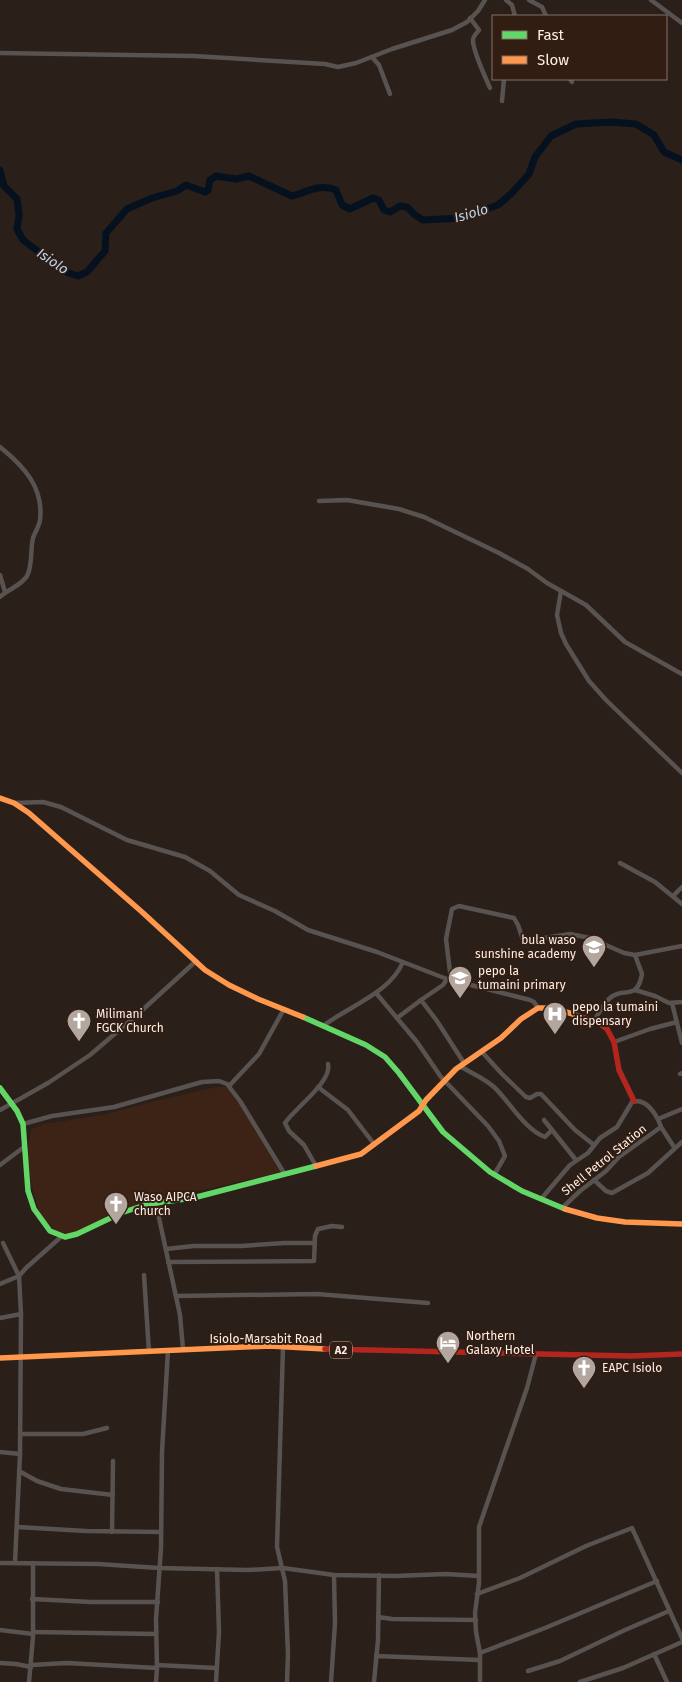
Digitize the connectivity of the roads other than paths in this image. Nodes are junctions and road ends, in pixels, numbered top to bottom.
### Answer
1 (485, 0) edge
2 (506, 0) edge
3 (528, 0) edge
4 (651, 0) edge
5 (515, 15) edge
6 (546, 15) edge
7 (470, 18) junction
8 (682, 23) edge
9 (0, 54) edge
10 (372, 57) junction
11 (504, 80) edge
12 (490, 88) dead end
13 (390, 94) dead end
14 (502, 101) dead end
15 (0, 447) edge
16 (319, 501) dead end
17 (0, 575) edge
18 (560, 591) junction
19 (5, 592) junction
20 (0, 597) edge
21 (682, 674) edge
22 (682, 773) edge
23 (0, 798) edge
24 (14, 803) junction
25 (620, 863) dead end
26 (682, 887) edge
27 (673, 896) junction
28 (682, 904) edge
29 (682, 946) edge
30 (635, 955) junction
31 (195, 962) junction
32 (403, 962) junction
33 (449, 979) junction
34 (635, 990) junction
35 (376, 993) junction
36 (421, 1000) junction
37 (682, 1002) edge
38 (672, 1003) junction
39 (538, 1008) junction
40 (284, 1009) junction
41 (397, 1018) junction
42 (594, 1021) junction
43 (677, 1022) junction
44 (324, 1026) junction
45 (614, 1042) junction
46 (682, 1043) edge
47 (482, 1052) junction
48 (328, 1064) dead end
49 (462, 1065) junction
50 (445, 1081) junction
51 (229, 1086) junction
52 (318, 1087) junction
53 (0, 1088) edge
54 (634, 1100) junction
55 (10, 1103) junction
56 (423, 1106) junction
57 (682, 1109) edge
58 (0, 1110) edge
59 (658, 1119) junction
60 (544, 1120) dead end
61 (23, 1124) junction
62 (661, 1127) junction
63 (552, 1130) junction
64 (682, 1142) edge
65 (374, 1144) junction
66 (594, 1144) junction
67 (24, 1147) junction
68 (674, 1147) junction
69 (576, 1160) junction
70 (0, 1165) edge
71 (316, 1166) junction
72 (284, 1173) junction
73 (494, 1175) junction
74 (594, 1180) junction
75 (541, 1199) junction
76 (156, 1204) junction
77 (562, 1208) junction
78 (682, 1224) edge
79 (342, 1227) dead end
80 (62, 1236) junction
81 (3, 1243) dead end
82 (314, 1243) junction
83 (166, 1250) junction
84 (168, 1262) junction
85 (144, 1275) dead end
86 (19, 1276) junction
87 (0, 1284) edge
88 (176, 1296) junction
89 (428, 1303) dead end
90 (21, 1314) junction
91 (0, 1318) edge
92 (283, 1347) junction
93 (183, 1349) junction
94 (168, 1350) junction
95 (149, 1352) junction
96 (536, 1354) junction
97 (682, 1354) edge
98 (21, 1357) junction
99 (0, 1358) edge
100 (107, 1428) dead end
101 (20, 1434) junction
102 (0, 1452) edge
103 (20, 1454) junction
104 (113, 1461) dead end
105 (19, 1471) junction
106 (113, 1495) junction
107 (17, 1527) junction
108 (112, 1532) junction
109 (161, 1532) junction
110 (0, 1563) edge
111 (16, 1563) junction
112 (32, 1563) junction
113 (160, 1568) junction
114 (283, 1568) junction
115 (217, 1569) junction
116 (334, 1575) junction
117 (379, 1576) junction
118 (479, 1576) junction
119 (657, 1581) junction
120 (478, 1594) junction
121 (32, 1599) junction
122 (158, 1602) junction
123 (669, 1611) junction
124 (378, 1616) junction
125 (476, 1620) junction
126 (0, 1630) edge
127 (33, 1633) junction
128 (156, 1634) junction
129 (682, 1638) edge
130 (682, 1642) edge
131 (480, 1653) junction
132 (654, 1654) junction
133 (376, 1656) junction
134 (480, 1660) junction
135 (0, 1663) edge
136 (31, 1666) junction
137 (157, 1667) junction
138 (216, 1668) junction
139 (528, 1671) dead end
140 (30, 1682) edge
141 (156, 1682) edge
142 (216, 1682) edge
143 (286, 1682) edge
144 (331, 1682) edge
145 (374, 1682) edge
146 (480, 1682) edge
147 (583, 1682) edge
148 (667, 1682) edge

1 - 7 street
2 - 5 street
3 - 6 street
4 - 8 street
7 - 10 street
7 - 12 street
9 - 10 street
10 - 13 street
11 - 14 street
15 - 19 street
16 - 18 street
17 - 19 street
18 - 21 street
18 - 22 street
19 - 20 street
23 - 24 main road
24 - 31 main road
24 - 32 street
25 - 27 street
26 - 27 street
27 - 28 street
29 - 30 street
30 - 33 street
30 - 34 street
31 - 40 main road
31 - 55 street
32 - 33 street
32 - 35 street
33 - 36 street
33 - 39 street
34 - 38 street
34 - 42 street
35 - 41 street
35 - 44 street
36 - 41 street
36 - 49 street
37 - 38 street
38 - 43 street
39 - 42 main road
39 - 47 main road
40 - 44 main road
40 - 51 street
41 - 50 street
42 - 45 main road
43 - 45 street
43 - 46 street
44 - 56 main road
45 - 54 main road
47 - 49 main road
47 - 66 street
48 - 52 street
49 - 50 main road
49 - 63 street
50 - 56 main road
50 - 73 street
51 - 61 street
51 - 72 street
52 - 65 street
52 - 71 street
53 - 55 main road
54 - 59 street, Shell Petrol Station
54 - 66 street, Shell Petrol Station
55 - 58 street
55 - 61 main road
56 - 65 main road
56 - 73 main road
57 - 59 street
59 - 62 street, Shell Petrol Station
60 - 63 street
61 - 67 main road
62 - 68 street
62 - 74 street, Shell Petrol Station
63 - 69 street
64 - 68 street
65 - 71 main road
66 - 69 street, Shell Petrol Station
67 - 70 street
67 - 80 main road
68 - 74 street
69 - 75 street, Shell Petrol Station
71 - 72 main road
72 - 76 main road
73 - 75 main road
74 - 77 street, Shell Petrol Station
75 - 77 main road
76 - 80 main road
76 - 83 street
77 - 78 main road
79 - 82 street
80 - 86 street
81 - 86 street
82 - 83 street
82 - 84 street
83 - 84 street
84 - 88 street
85 - 95 street
86 - 87 street
86 - 90 street
88 - 89 street
88 - 93 street
90 - 91 street
90 - 98 street
92 - 93 main road, Isiolo-Marsabit Road / A2
92 - 96 main road, Isiolo-Marsabit Road / A2
92 - 114 street
93 - 94 main road, Isiolo-Marsabit Road / A2
94 - 95 main road, Isiolo-Marsabit Road / A2
94 - 109 street
95 - 98 main road, Isiolo-Marsabit Road / A2
96 - 97 main road, Isiolo-Marsabit Road / A2
96 - 118 street
98 - 99 main road, Isiolo-Marsabit Road / A2
98 - 101 street
100 - 101 street
101 - 103 street
102 - 103 street
103 - 105 street
104 - 106 street
105 - 106 street
105 - 107 street
106 - 108 street
107 - 108 street
107 - 111 street
108 - 109 street
109 - 113 street
110 - 111 street
111 - 112 street
112 - 113 street
112 - 121 street
113 - 115 street
113 - 122 street
114 - 115 street
114 - 116 street
114 - 143 street
115 - 138 street
116 - 117 street
116 - 144 street
117 - 118 street
117 - 124 street
118 - 120 street
119 - 120 street
119 - 123 street
119 - 131 street
120 - 125 street
121 - 122 street
121 - 127 street
122 - 128 street
123 - 129 street
123 - 139 street
124 - 125 street
124 - 133 street
125 - 131 street
126 - 127 street
127 - 128 street
127 - 136 street
128 - 137 street
130 - 132 street
131 - 134 street
132 - 147 street
132 - 148 street
133 - 134 street
133 - 145 street
134 - 146 street
135 - 136 street
136 - 137 street
136 - 140 street
137 - 138 street
137 - 141 street
138 - 142 street

